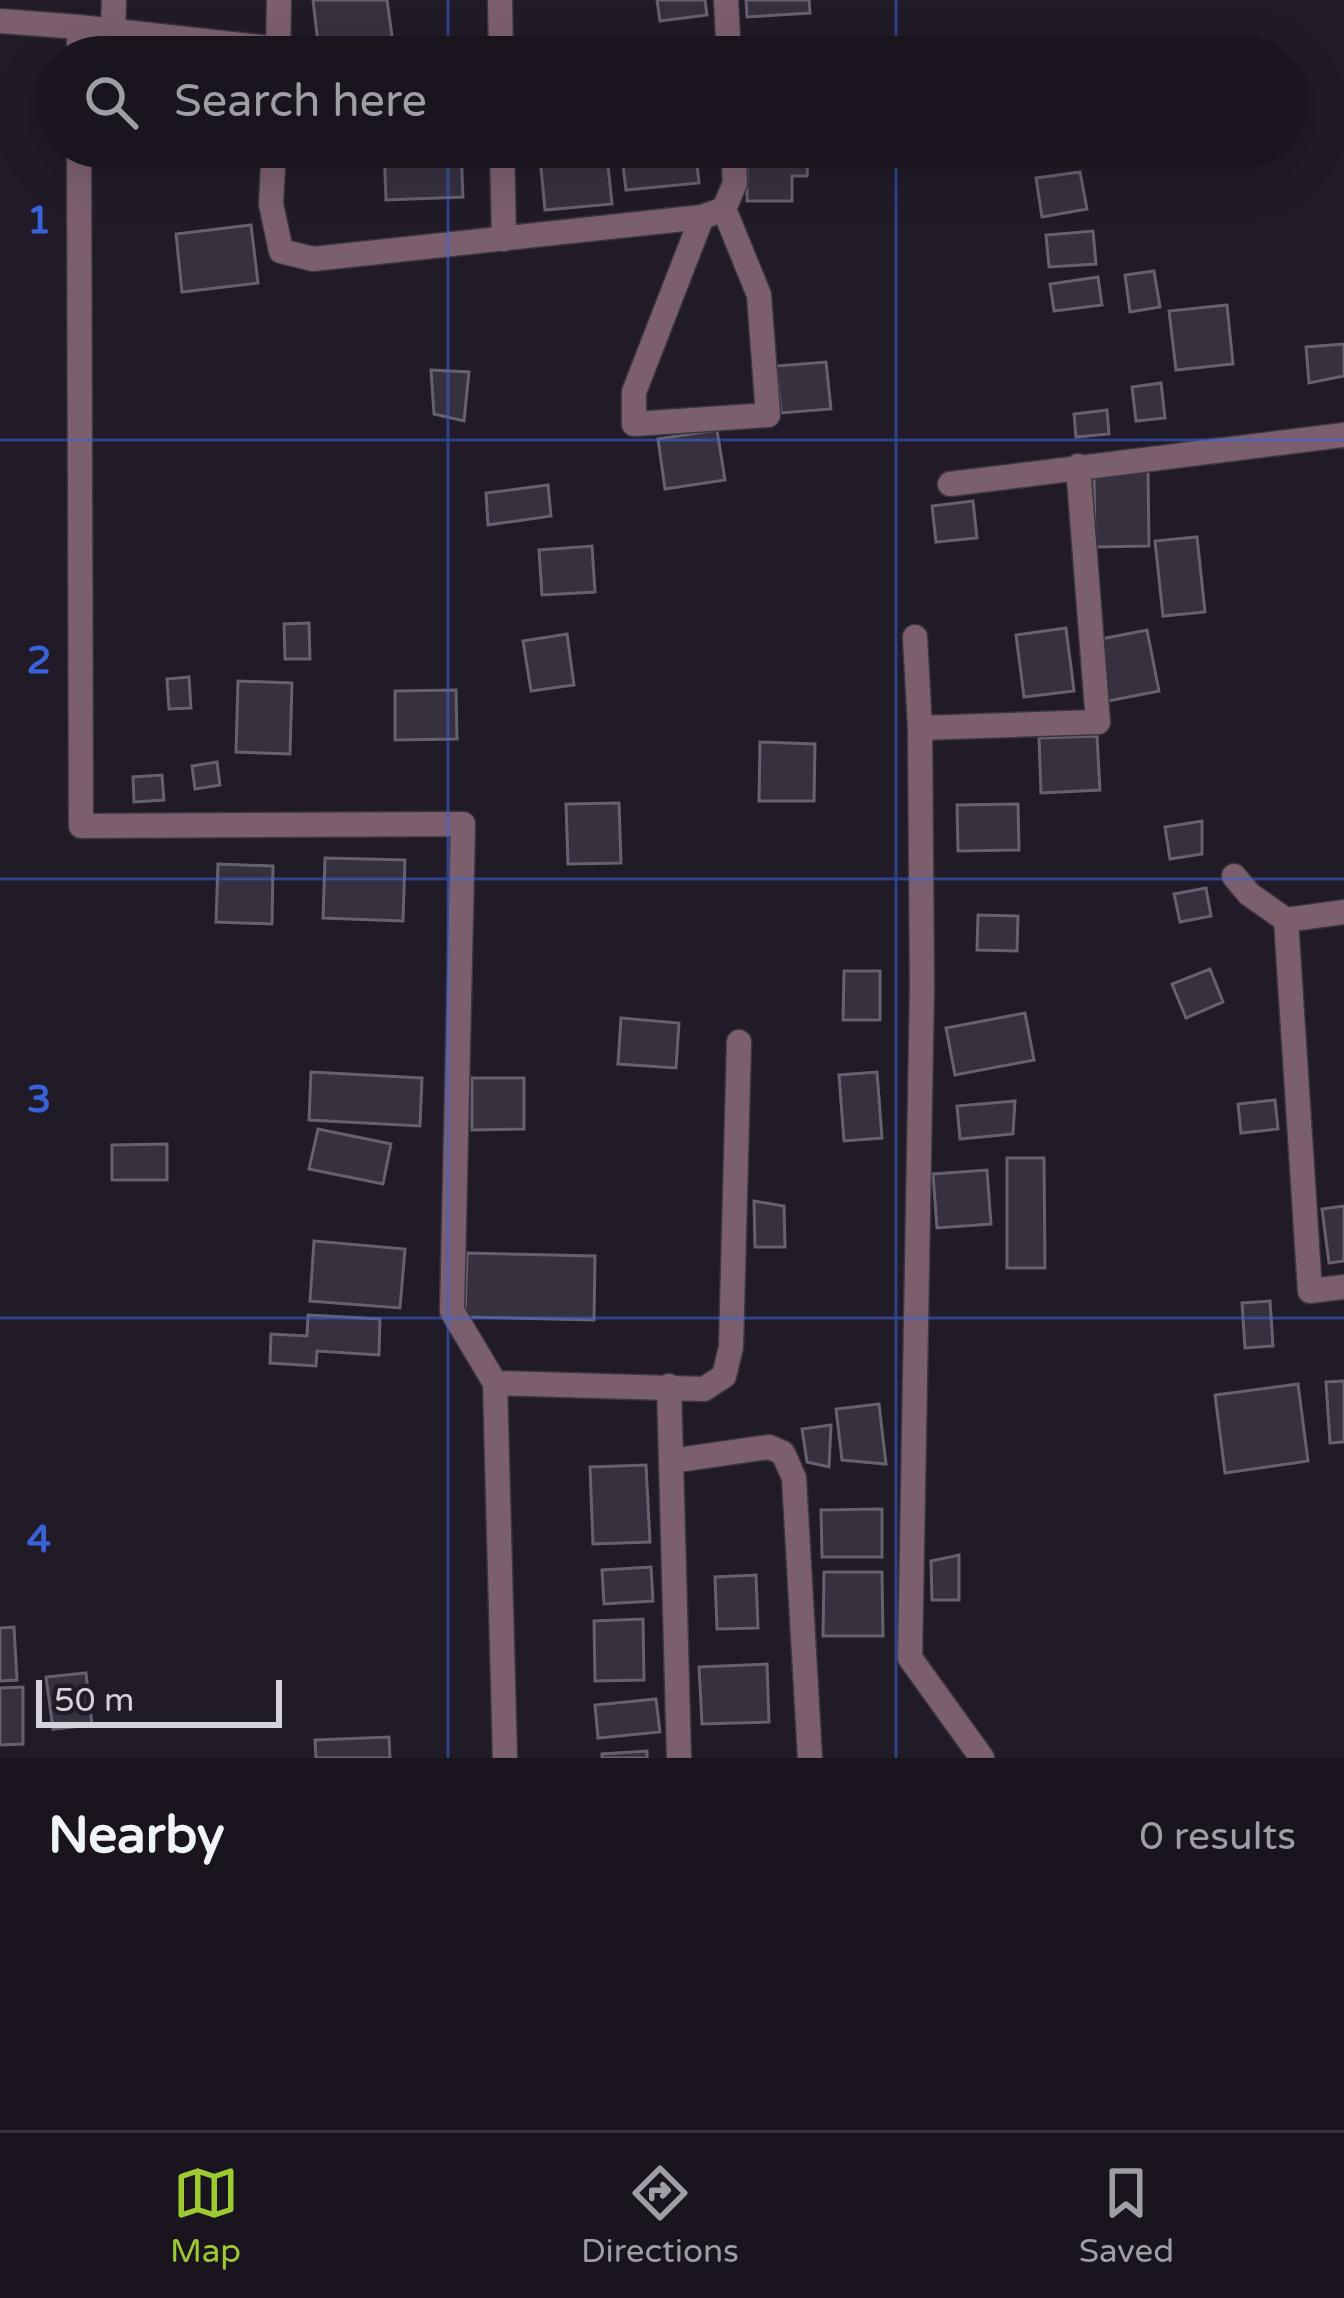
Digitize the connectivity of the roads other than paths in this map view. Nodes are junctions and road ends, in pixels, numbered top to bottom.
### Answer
1 (114, 0) edge
2 (279, 0) edge
3 (500, 0) edge
4 (726, 0) edge
5 (0, 21) edge
6 (79, 27) junction
7 (112, 30) junction
8 (79, 36) edge
9 (155, 36) edge
10 (278, 36) edge
11 (501, 36) edge
12 (728, 36) edge
13 (79, 168) edge
14 (273, 168) edge
15 (502, 168) edge
16 (735, 168) edge
17 (713, 213) junction
18 (504, 238) junction
19 (1344, 435) edge
20 (1078, 466) junction
21 (950, 484) dead end
22 (915, 637) dead end
23 (920, 728) junction
24 (1234, 876) dead end
25 (1344, 912) edge
26 (1286, 920) junction
27 (739, 1042) dead end
28 (1344, 1287) edge
29 (495, 1383) junction
30 (669, 1386) junction
31 (671, 1461) junction
32 (506, 1758) edge
33 (679, 1758) edge
34 (810, 1758) edge
35 (982, 1758) edge

1 - 7 street
2 - 10 street
3 - 11 street
4 - 12 street
5 - 6 street
6 - 7 street
6 - 8 street
7 - 9 street
13 - 29 street
14 - 18 street
15 - 18 street
16 - 17 street
17 - 17 street
17 - 18 street
19 - 20 street
20 - 21 street
20 - 23 street
22 - 23 street
23 - 35 street
24 - 26 street
25 - 26 street
26 - 28 street
27 - 30 street
29 - 30 street
29 - 32 street
30 - 31 street
31 - 33 street
31 - 34 street

